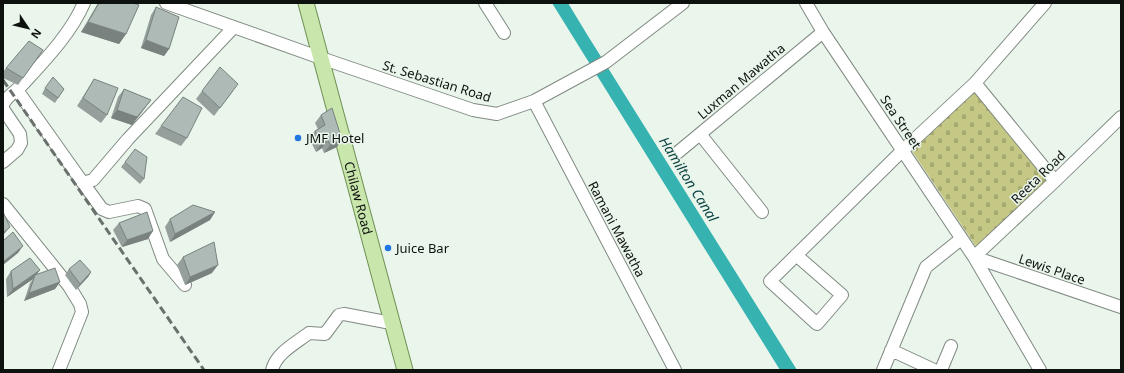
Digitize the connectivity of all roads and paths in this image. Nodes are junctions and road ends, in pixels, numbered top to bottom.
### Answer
1 (84, 3) edge
2 (166, 3) edge
3 (306, 3) edge
4 (485, 3) edge
5 (683, 3) edge
6 (1045, 3) edge
7 (808, 4) edge
8 (234, 27) junction
9 (824, 32) junction
10 (504, 34) dead end
11 (321, 58) junction
12 (975, 83) junction
13 (18, 90) junction
14 (534, 101) junction
15 (3, 105) edge
16 (3, 109) edge
17 (1121, 117) edge
18 (700, 134) junction
19 (903, 150) junction
20 (677, 153) dead end
21 (3, 162) edge
22 (1055, 181) junction
23 (83, 183) junction
24 (3, 204) edge
25 (762, 212) dead end
26 (961, 239) junction
27 (796, 255) junction
28 (974, 257) junction
29 (185, 284) dead end
30 (1121, 307) edge
31 (391, 323) junction
32 (951, 346) dead end
33 (891, 350) junction
34 (59, 370) edge
35 (272, 370) edge
36 (404, 370) edge
37 (675, 370) edge
38 (883, 370) edge
39 (934, 370) edge
40 (941, 370) edge
41 (1040, 370) edge

1 - 13 street
2 - 8 street, St. Sebastian Road
3 - 11 main road, Chilaw Road
4 - 10 street
5 - 14 street, St. Sebastian Road
6 - 12 street
7 - 9 street, Sea Street
8 - 11 street, St. Sebastian Road
8 - 23 street
9 - 18 street, Luxman Mawatha
9 - 19 street, Sea Street
11 - 14 street, St. Sebastian Road
11 - 31 main road, Chilaw Road
12 - 19 street
12 - 22 street
13 - 15 street
13 - 23 street
14 - 37 street, Ramani Mawatha
16 - 21 street
17 - 22 street, Reeta Road
18 - 20 street, Luxman Mawatha
18 - 25 street
19 - 26 street, Sea Street
19 - 27 street
22 - 28 street, Reeta Road
23 - 29 street
24 - 34 street
26 - 28 street, Sea Street
26 - 33 street
27 - 27 street
28 - 30 street, Lewis Place
28 - 41 street, Sea Street
31 - 35 street
31 - 36 main road, Chilaw Road
32 - 40 street
33 - 38 street
33 - 39 street

